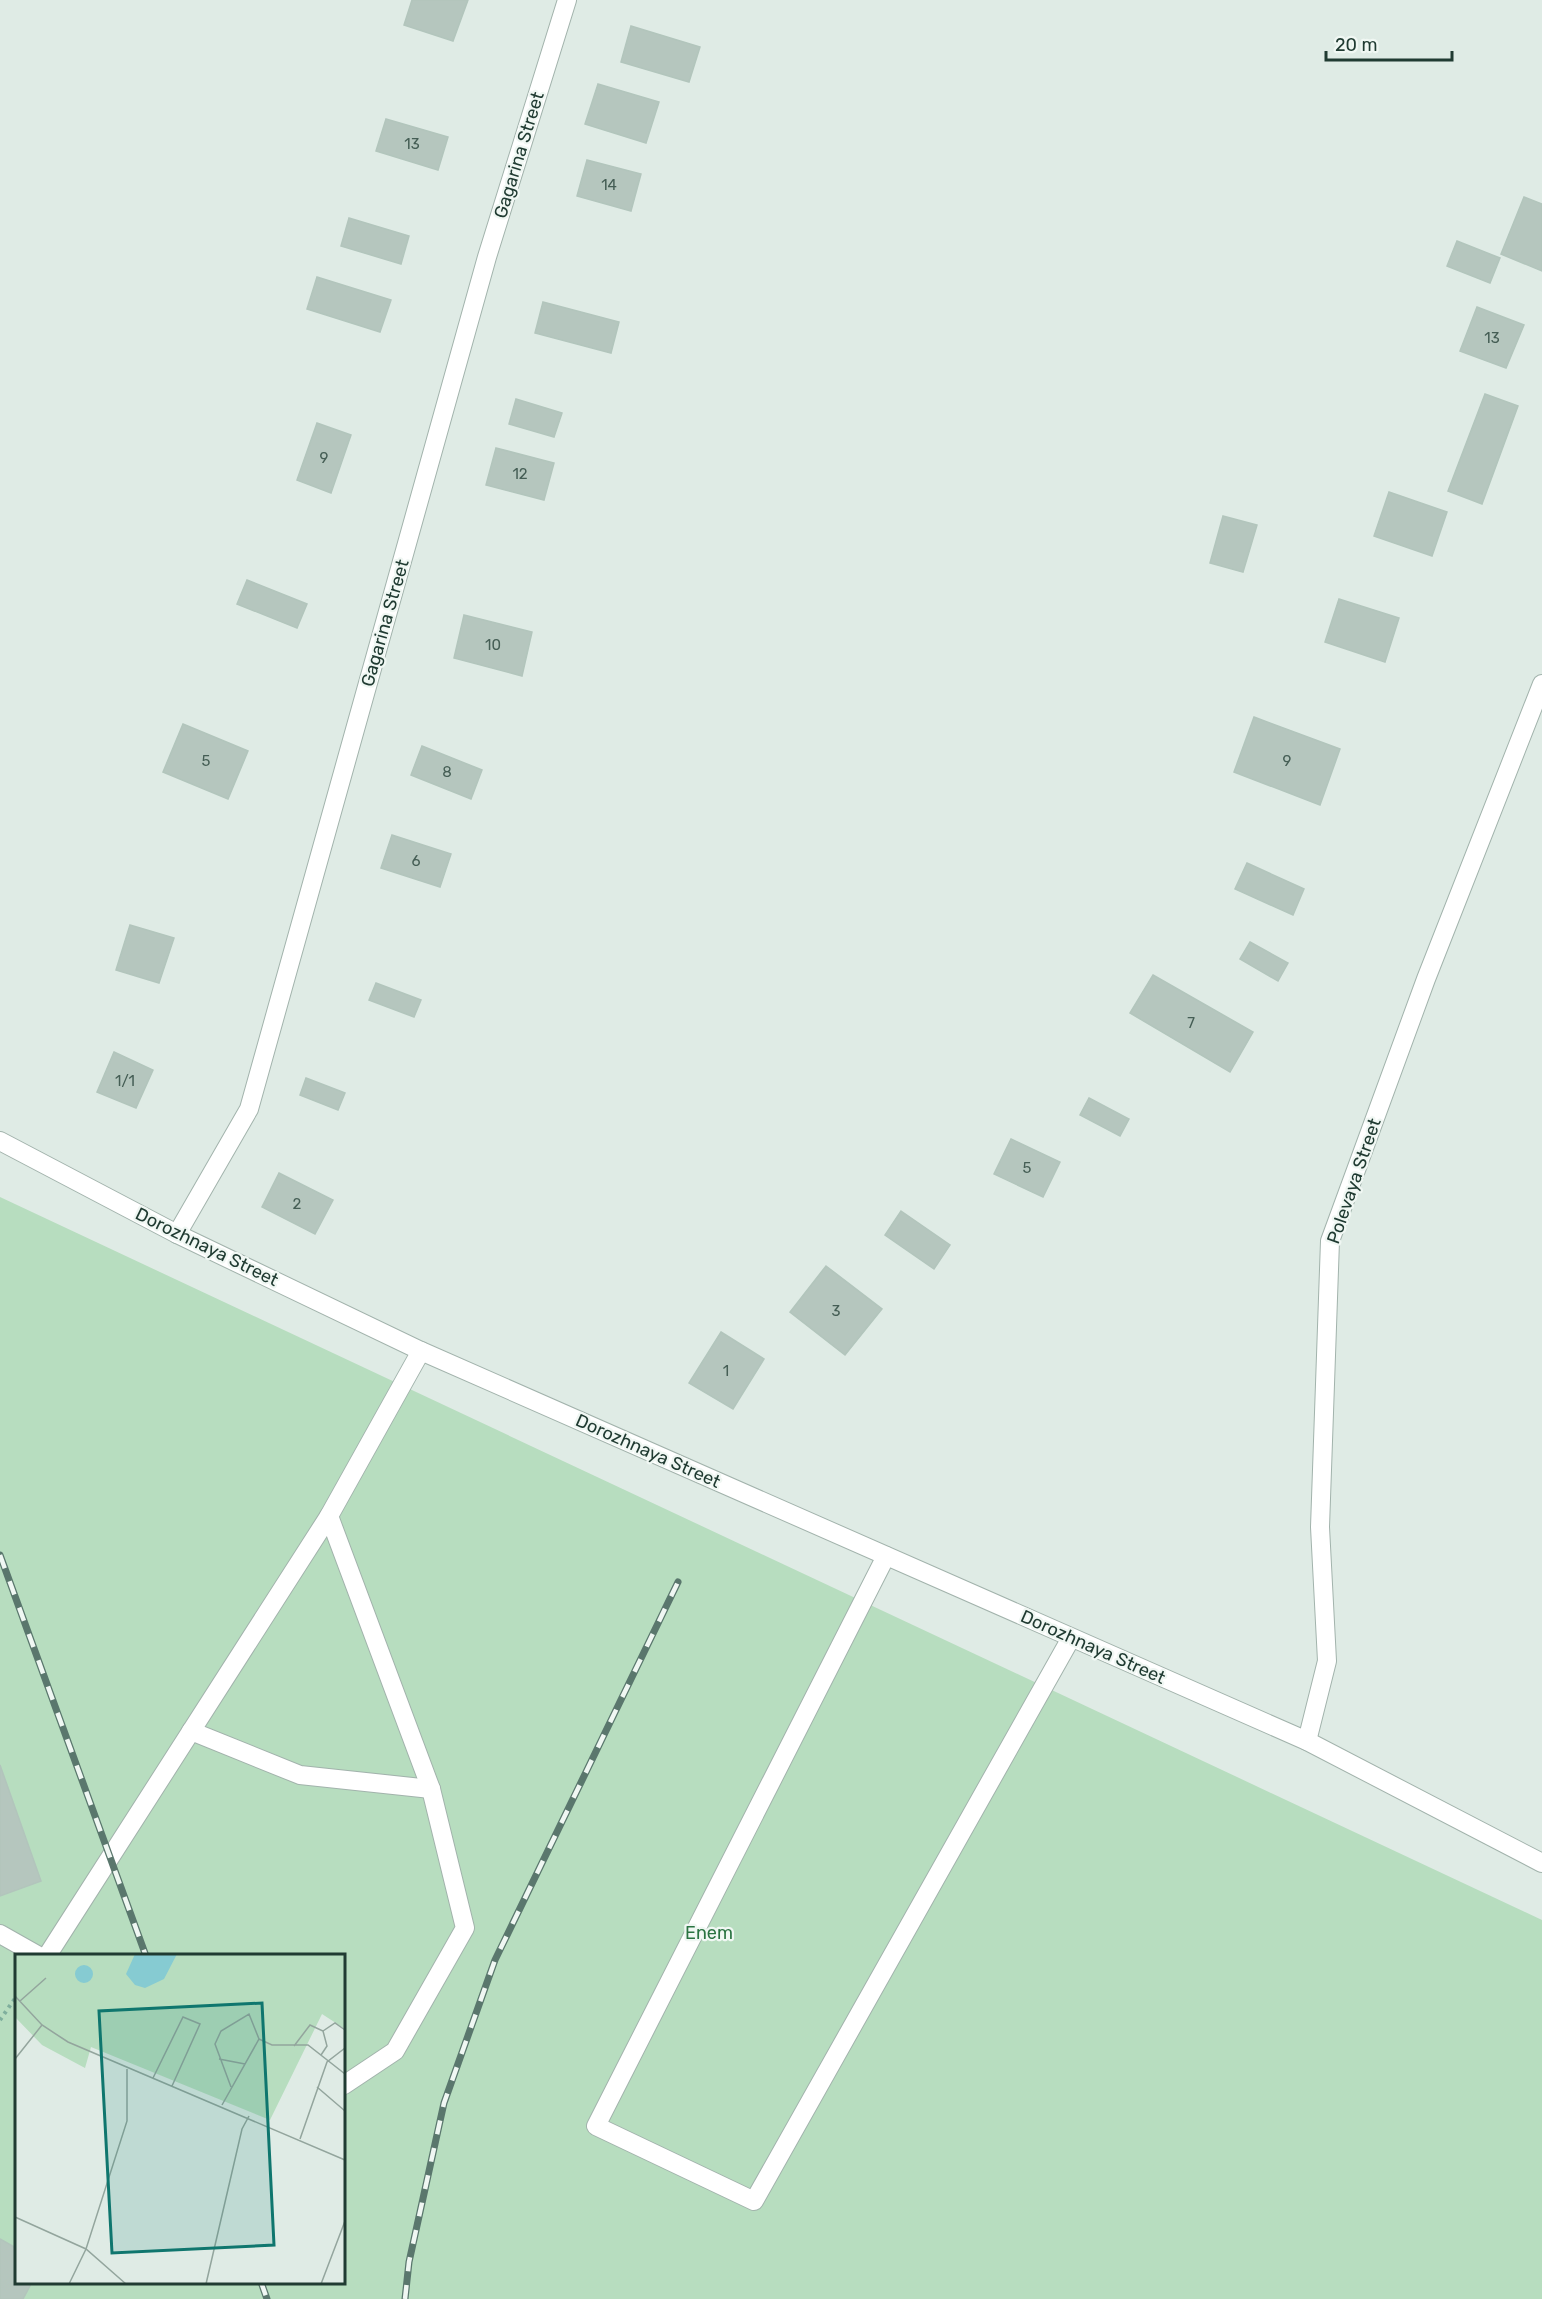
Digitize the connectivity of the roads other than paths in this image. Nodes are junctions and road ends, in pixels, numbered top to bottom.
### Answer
1 (567, 0) edge
2 (1542, 684) edge
3 (0, 1141) edge
4 (177, 1234) junction
5 (421, 1351) junction
6 (329, 1516) junction
7 (886, 1556) junction
8 (1071, 1638) junction
9 (191, 1731) junction
10 (1307, 1741) junction
11 (431, 1789) junction
12 (1542, 1863) edge
13 (0, 1934) edge
14 (35, 1954) edge
15 (48, 1954) edge
16 (345, 2084) edge

1 - 4 street, Gagarina Street
2 - 10 street, Polevaya Street
3 - 4 street, Dorozhnaya Street
4 - 5 street, Dorozhnaya Street
5 - 6 street
5 - 7 street, Dorozhnaya Street
6 - 9 street
6 - 11 street
7 - 8 street, Dorozhnaya Street
7 - 8 street
8 - 10 street, Dorozhnaya Street
9 - 11 street
9 - 15 street
10 - 12 street, Dorozhnaya Street
11 - 16 street
13 - 14 street

